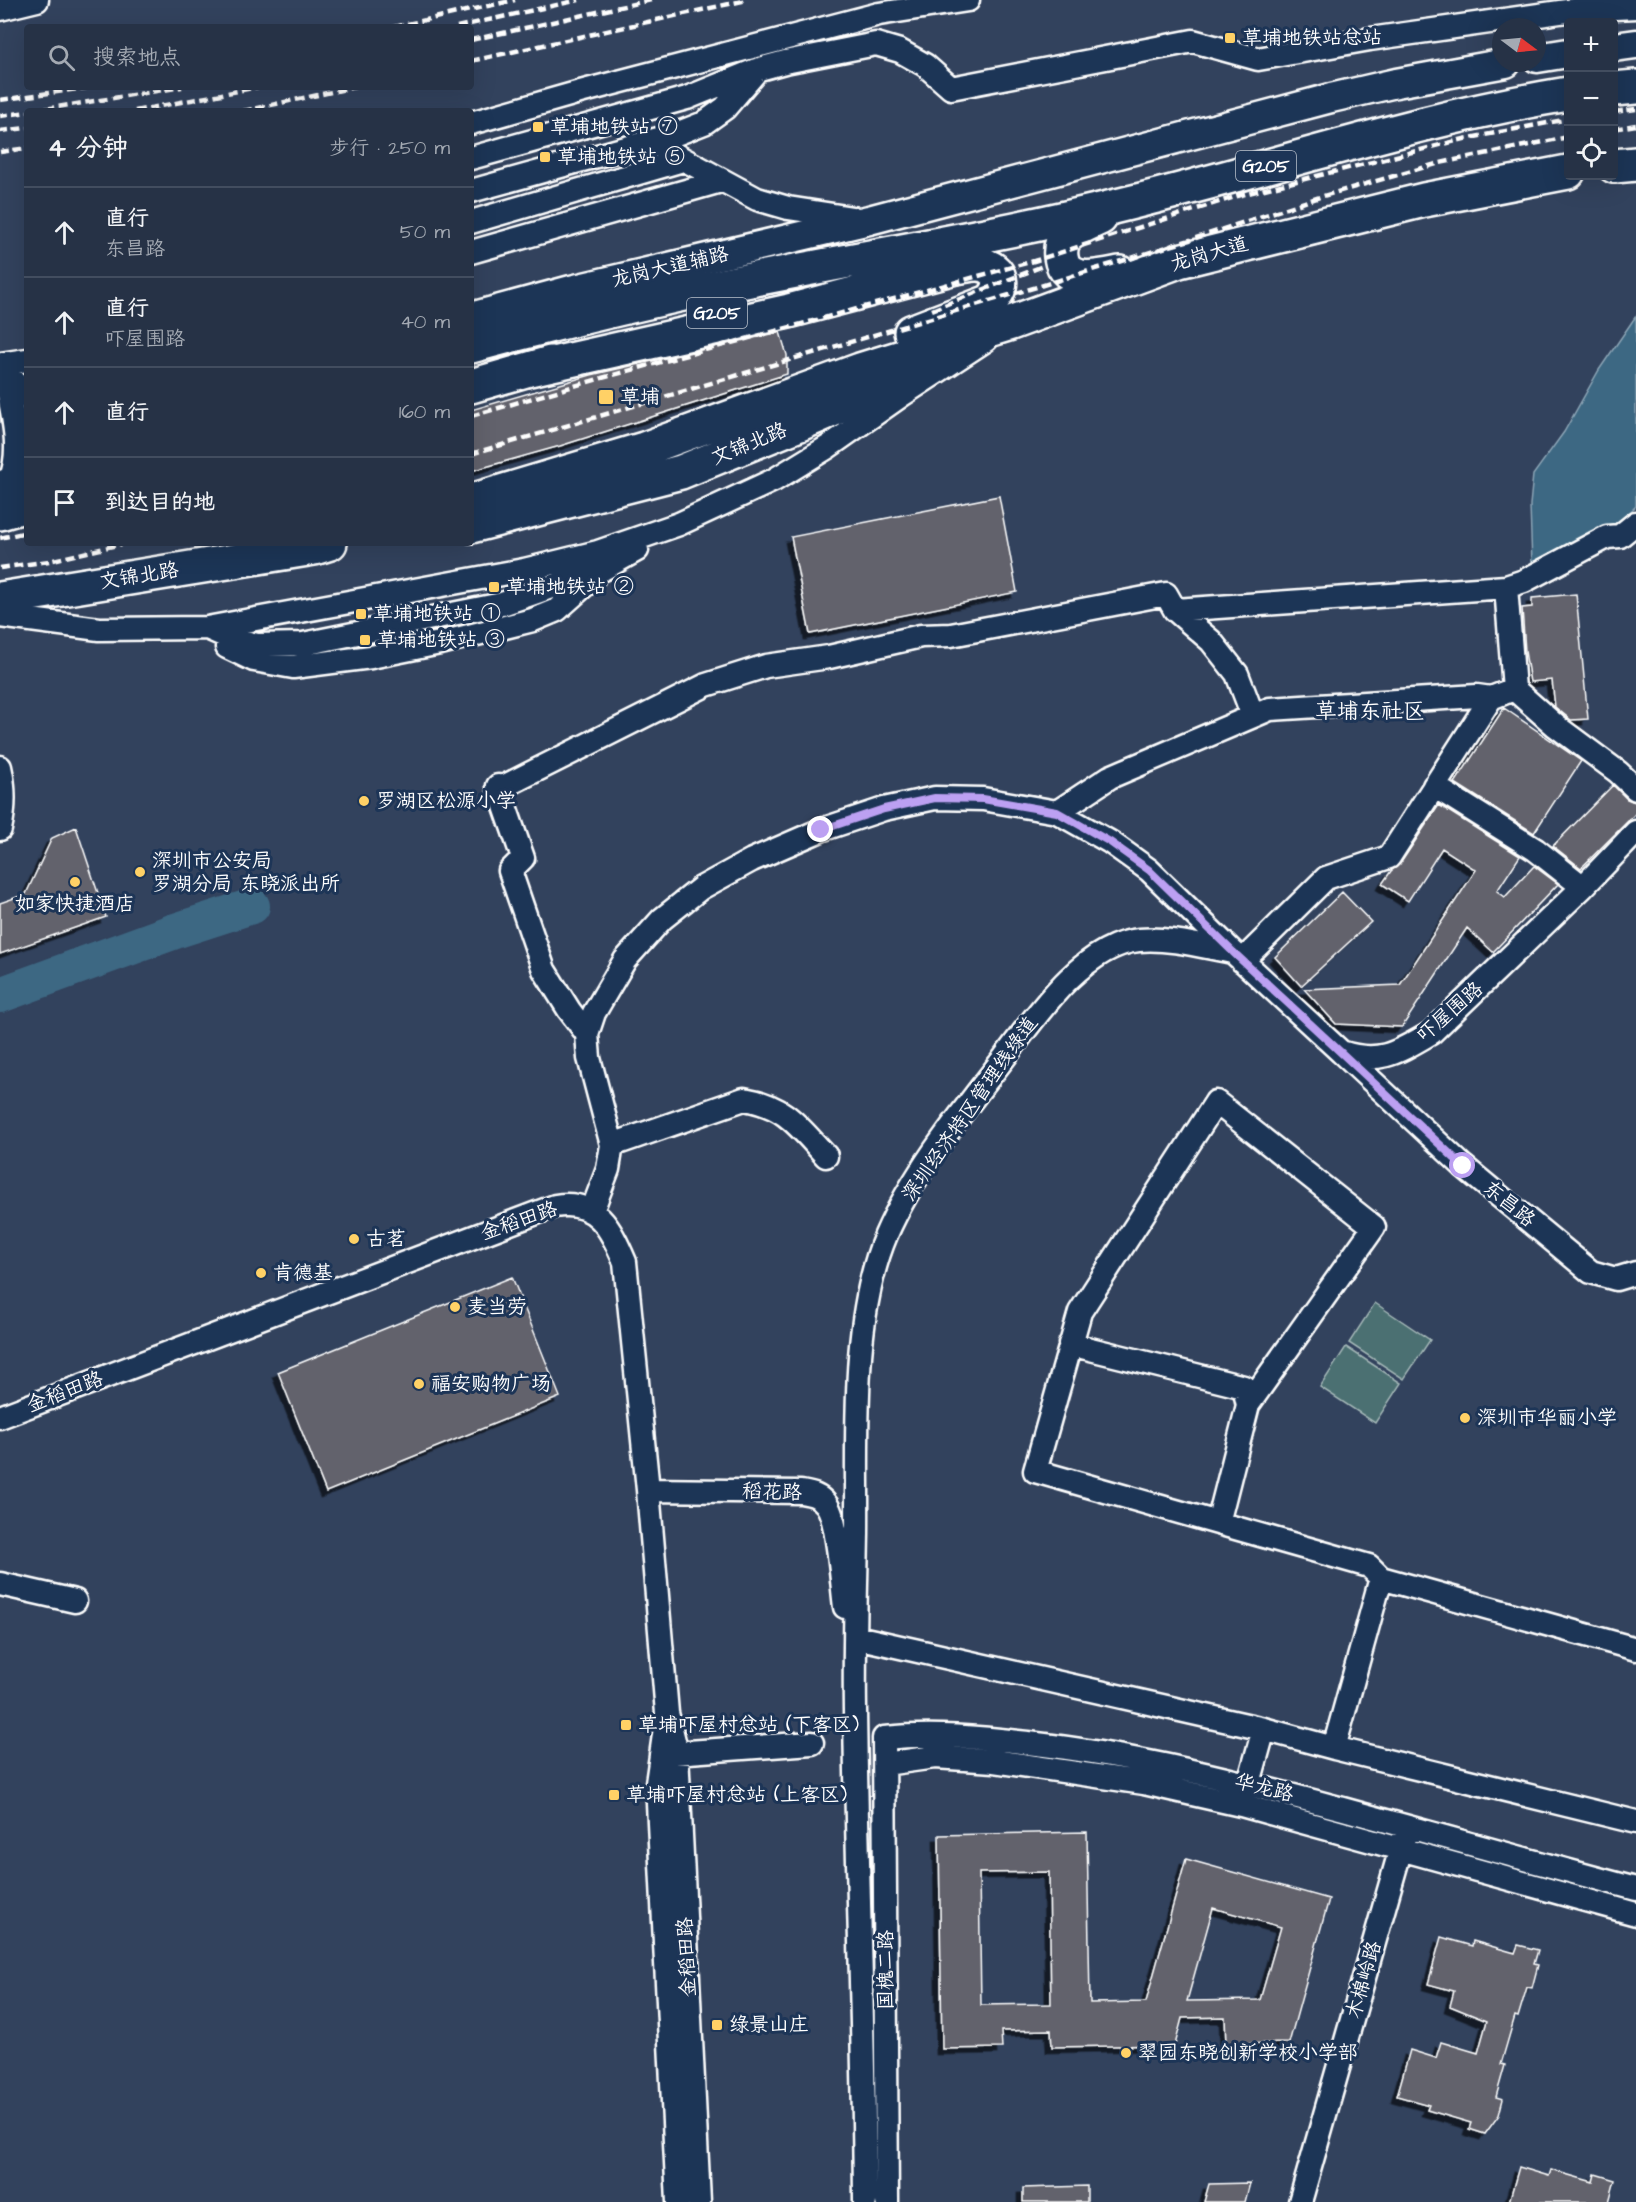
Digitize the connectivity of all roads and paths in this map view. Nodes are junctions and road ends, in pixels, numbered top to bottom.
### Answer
1 (37, 0) edge
2 (968, 0) edge
3 (1636, 7) edge
4 (0, 9) edge
5 (1636, 44) edge
6 (1618, 46) edge
7 (1564, 54) edge
8 (1546, 57) edge
9 (1492, 66) edge
10 (756, 70) junction
11 (1636, 87) edge
12 (1618, 89) edge
13 (1564, 95) edge
14 (474, 122) edge
15 (650, 141) junction
16 (474, 157) edge
17 (683, 160) junction
18 (1636, 164) edge
19 (1618, 166) edge
20 (1564, 173) edge
21 (721, 181) junction
22 (474, 190) edge
23 (1128, 204) junction
24 (869, 220) junction
25 (474, 221) edge
26 (963, 239) junction
27 (474, 251) edge
28 (1179, 261) junction
29 (474, 316) edge
30 (1011, 323) junction
31 (474, 345) edge
32 (24, 361) edge
33 (3, 368) edge
34 (530, 369) junction
35 (860, 370) joint
36 (474, 385) edge
37 (24, 392) edge
38 (580, 468) junction
39 (16, 487) edge
40 (474, 500) edge
41 (0, 513) edge
42 (1636, 523) edge
43 (679, 524) junction
44 (474, 525) edge
45 (316, 546) edge
46 (1506, 587) junction
47 (0, 599) edge
48 (1175, 610) junction
49 (0, 616) edge
50 (207, 628) junction
51 (1514, 689) junction
52 (1491, 698) junction
53 (1253, 716) junction
54 (0, 767) edge
55 (1434, 786) junction
56 (1636, 789) edge
57 (1057, 812) junction
58 (0, 829) edge
59 (1636, 832) edge
60 (1583, 887) junction
61 (1238, 957) junction
62 (587, 1034) junction
63 (1341, 1052) junction
64 (612, 1145) junction
65 (826, 1156) dead end
66 (592, 1211) junction
67 (1636, 1273) edge
68 (1070, 1344) junction
69 (1248, 1405) junction
70 (0, 1416) edge
71 (648, 1490) junction
72 (1218, 1523) junction
73 (1381, 1578) junction
74 (0, 1584) edge
75 (75, 1601) dead end
76 (856, 1637) junction
77 (1636, 1649) edge
78 (1264, 1729) junction
79 (884, 1738) joint
80 (812, 1743) dead end
81 (1334, 1748) junction
82 (669, 1753) junction
83 (885, 1764) junction
84 (1249, 1783) junction
85 (1636, 1821) edge
86 (1408, 1827) junction
87 (1401, 1849) junction
88 (1636, 1889) edge
89 (1636, 1914) edge
90 (875, 2068) junction
91 (678, 2202) edge
92 (699, 2202) edge
93 (865, 2202) edge
94 (888, 2202) edge
95 (1300, 2202) edge

1 - 4 street
2 - 14 street
3 - 10 street
5 - 6 main road
7 - 8 main road
9 - 24 main road
10 - 15 street
10 - 16 street
11 - 12 highway
13 - 23 highway, G205
15 - 17 street
15 - 22 street
17 - 21 street
17 - 25 street
18 - 19 highway
20 - 28 highway, 龙岗大道
21 - 24 street
21 - 27 street
23 - 26 highway, G205
23 - 28 highway
24 - 29 main road, 龙岗大道辅路
26 - 31 highway
26 - 34 highway, G205
28 - 30 highway, 龙岗大道
30 - 35 highway, 龙岗大道
30 - 43 street
30 - 44 highway, 文锦北路
32 - 33 street
33 - 37 street
33 - 39 street
34 - 36 highway, G205
34 - 38 highway
35 - 38 highway, 文锦北路
38 - 40 highway, 文锦北路
39 - 41 highway
42 - 46 street
43 - 50 street
43 - 50 street
45 - 47 highway, 文锦北路
46 - 48 street
46 - 51 street
48 - 53 street
48 - 62 street
49 - 50 street
51 - 52 street
51 - 56 street
52 - 53 street
52 - 55 street
53 - 57 street
54 - 58 street
55 - 60 street
55 - 61 street
57 - 61 street
57 - 62 street
59 - 60 street, 吓屋围路
60 - 63 street, 吓屋围路
61 - 63 street
61 - 76 street, 深圳经济特区管理线绿道
62 - 64 street
63 - 67 street, 东昌路
64 - 65 street
64 - 66 street
66 - 70 street, 金稻田路
66 - 71 street, 金稻田路
68 - 69 street
68 - 69 street
68 - 72 street
69 - 72 street
71 - 76 street, 稻花路
71 - 82 street, 金稻田路
72 - 73 street
73 - 77 street
73 - 81 street
74 - 75 street
76 - 78 street
76 - 90 street, 深圳经济特区管理线绿道
78 - 81 street
78 - 84 street
79 - 83 street, 国槐二路
79 - 84 street, 华龙路
80 - 82 street
81 - 85 street
82 - 91 street, 金稻田路
82 - 92 street, 金稻田路
83 - 87 street, 华龙路
83 - 90 street, 国槐二路
84 - 86 street, 华龙路
86 - 87 street, 木棉岭路
86 - 88 street, 华龙路
87 - 89 street, 华龙路
87 - 95 street, 木棉岭路
90 - 93 street, 国槐二路
90 - 94 street, 国槐二路

